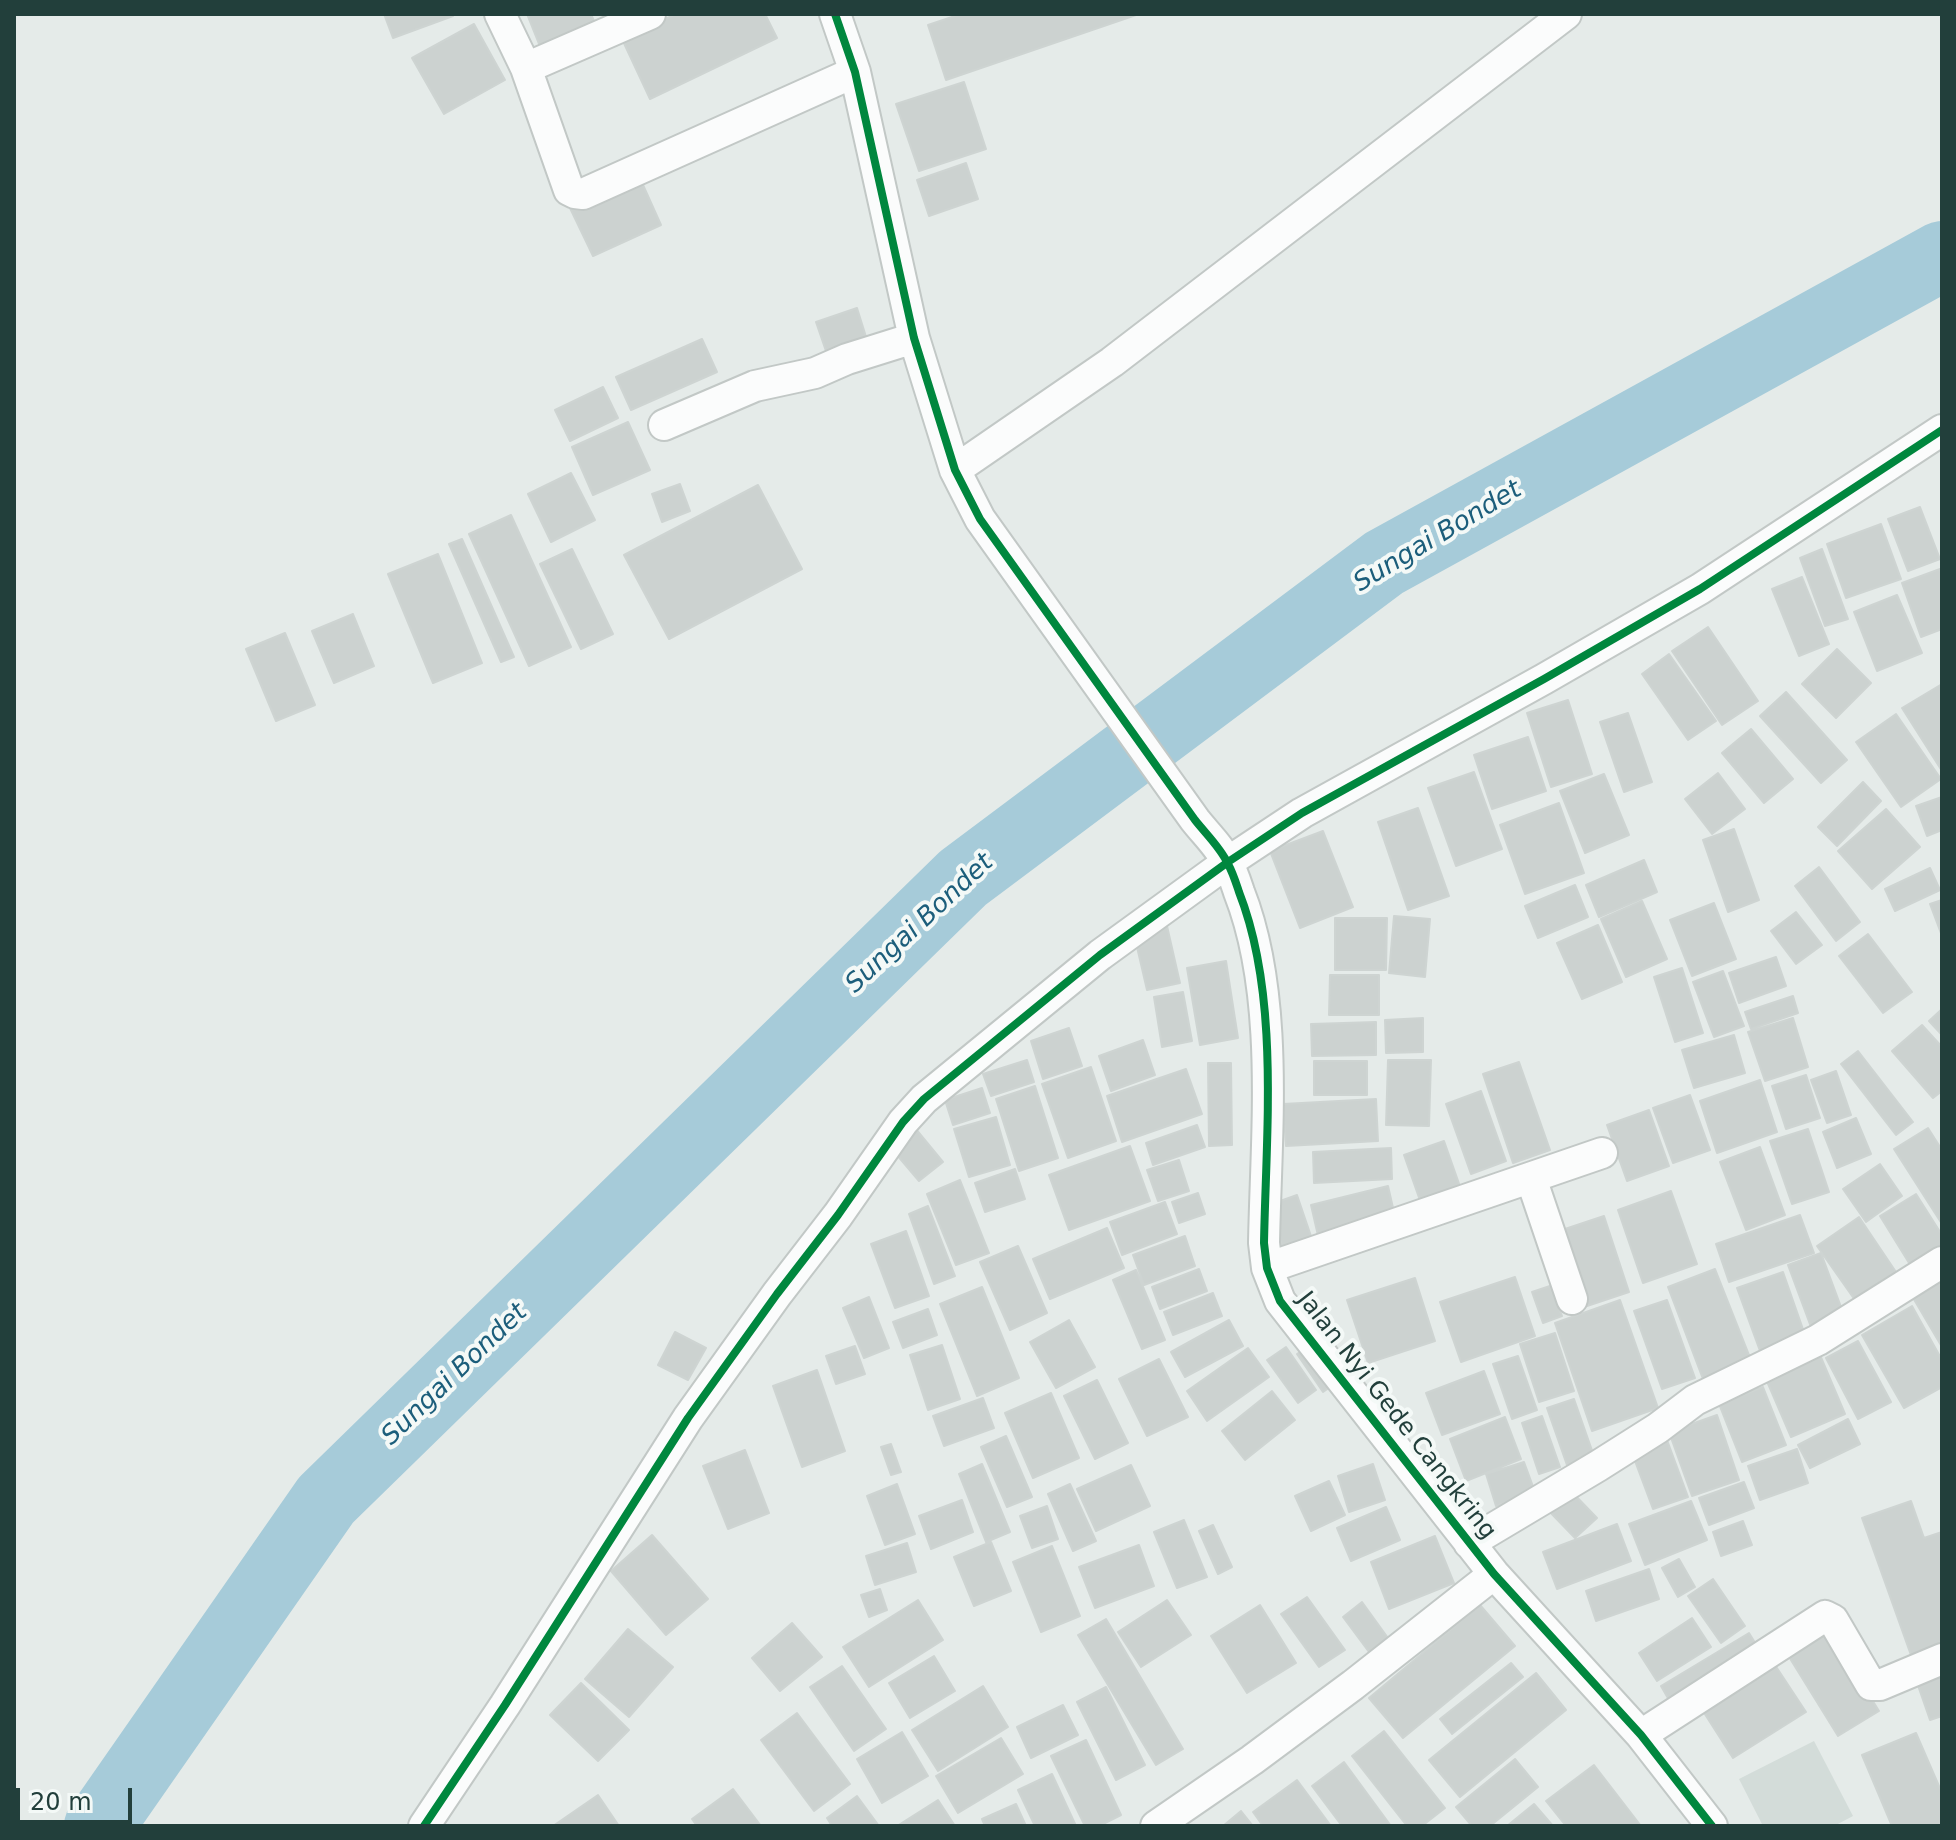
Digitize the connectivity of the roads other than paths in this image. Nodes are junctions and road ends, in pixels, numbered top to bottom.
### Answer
1 (500, 14) edge
2 (650, 14) edge
3 (835, 14) edge
4 (1566, 14) edge
5 (526, 68) junction
6 (855, 72) junction
7 (914, 338) junction
8 (664, 425) dead end
9 (1942, 430) edge
10 (955, 470) junction
11 (1228, 862) junction
12 (1602, 1153) dead end
13 (1531, 1178) junction
14 (1942, 1262) edge
15 (1267, 1268) junction
16 (1572, 1299) dead end
17 (1469, 1543) junction
18 (1494, 1574) junction
19 (1942, 1659) edge
20 (1641, 1735) junction
21 (424, 1826) edge
22 (1156, 1826) edge
23 (1712, 1826) edge

1 - 5 street
2 - 5 street
3 - 6 street, Jalan Nyi Gede Cangkring
4 - 10 street
5 - 6 street
6 - 7 street, Jalan Nyi Gede Cangkring
7 - 8 street
7 - 10 street, Jalan Nyi Gede Cangkring
9 - 11 street
10 - 11 street, Jalan Nyi Gede Cangkring
11 - 15 street, Jalan Nyi Gede Cangkring
11 - 21 street
12 - 13 street
13 - 15 street
13 - 16 street
14 - 17 street
15 - 17 street, Jalan Nyi Gede Cangkring
17 - 18 street, Jalan Nyi Gede Cangkring
18 - 20 street, Jalan Nyi Gede Cangkring
18 - 22 street
19 - 20 street
20 - 23 street, Jalan Nyi Gede Cangkring

